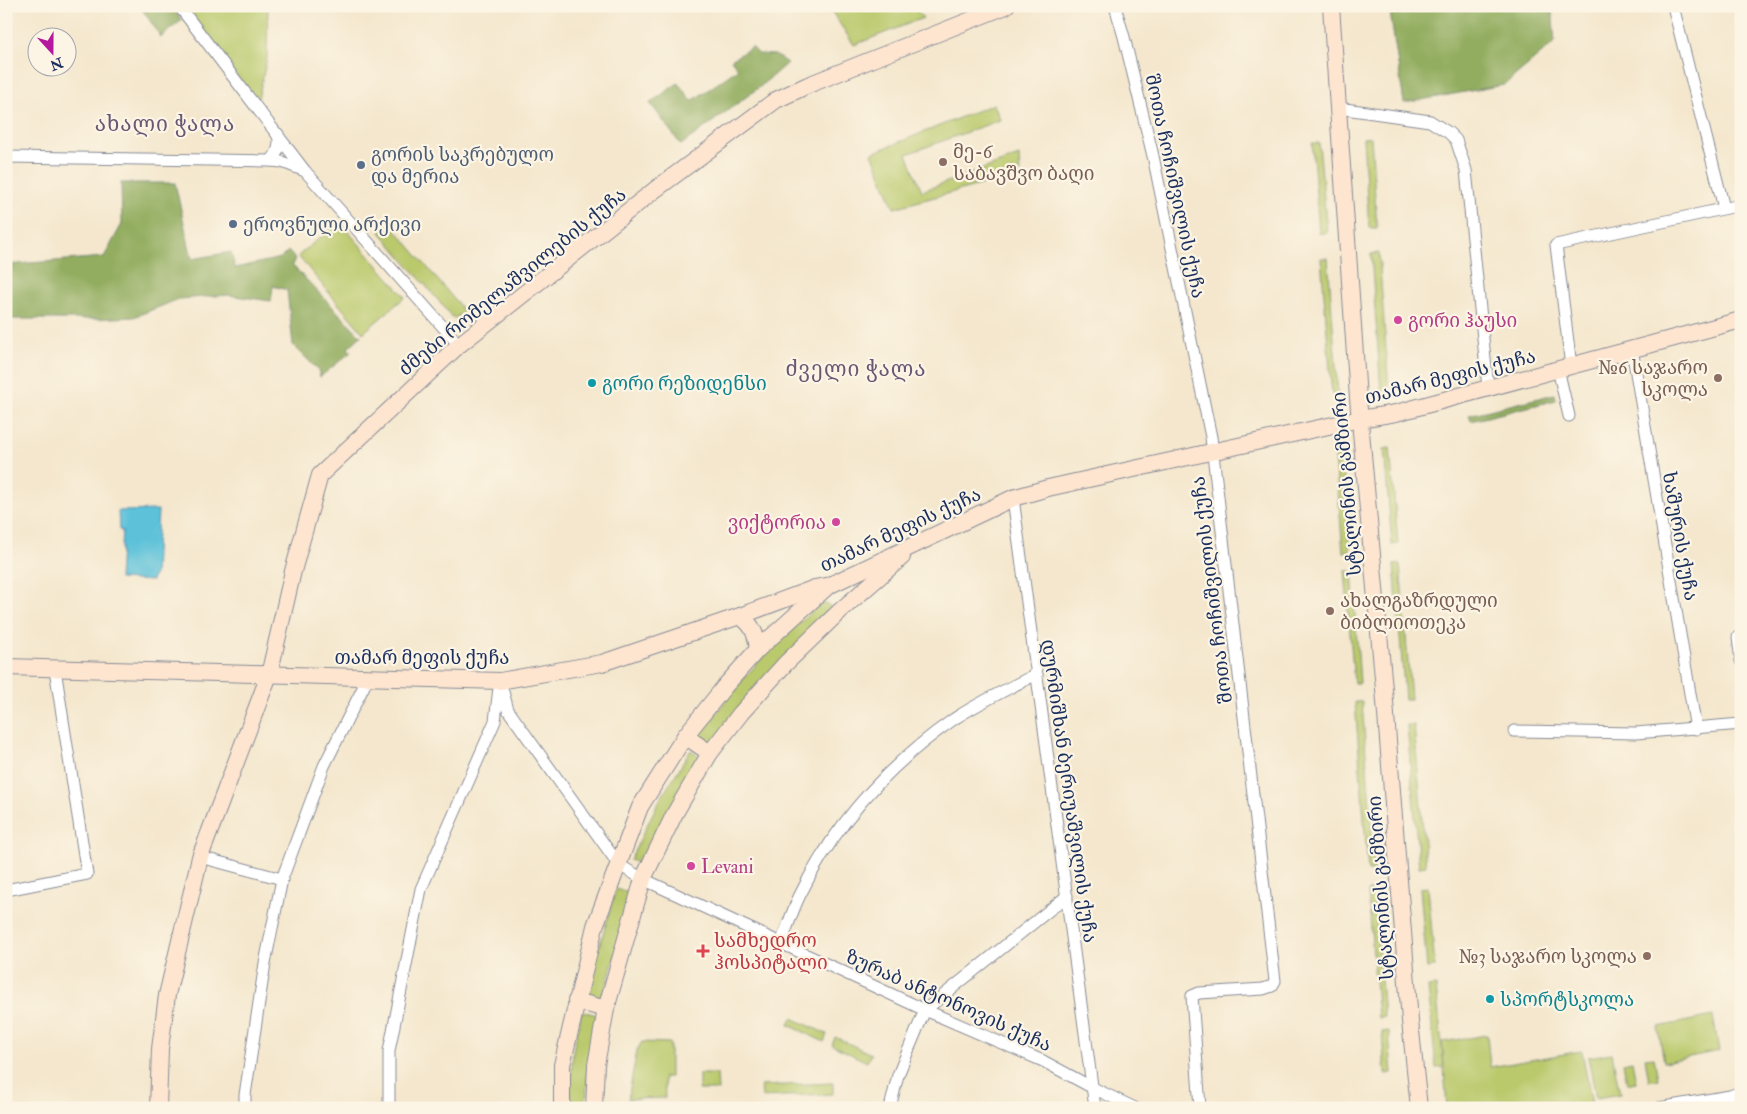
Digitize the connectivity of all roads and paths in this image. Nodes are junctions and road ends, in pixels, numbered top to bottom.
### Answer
1 (179, 6) edge
2 (1006, 6) edge
3 (1115, 6) edge
4 (1331, 6) edge
5 (1673, 6) edge
6 (1338, 108) junction
7 (278, 134) junction
8 (6, 157) edge
9 (271, 161) junction
10 (305, 171) junction
11 (1741, 205) edge
12 (1724, 208) junction
13 (1741, 320) edge
14 (459, 345) junction
15 (1632, 349) junction
16 (1565, 367) junction
17 (1488, 388) junction
18 (1569, 416) dead end
19 (1360, 419) junction
20 (1212, 453) junction
21 (1013, 498) junction
22 (919, 542) junction
23 (828, 586) junction
24 (841, 610) junction
25 (740, 616) junction
26 (1738, 637) dead end
27 (758, 650) junction
28 (1741, 661) edge
29 (6, 667) edge
30 (55, 669) junction
31 (1037, 674) junction
32 (268, 675) junction
33 (368, 678) junction
34 (500, 681) junction
35 (1741, 724) edge
36 (1696, 729) junction
37 (1514, 732) dead end
38 (685, 736) junction
39 (710, 753) junction
40 (200, 857) junction
41 (618, 864) junction
42 (282, 879) junction
43 (643, 879) junction
44 (6, 890) edge
45 (1067, 896) junction
46 (781, 943) junction
47 (576, 1001) junction
48 (606, 1009) junction
49 (925, 1010) junction
50 (1092, 1088) junction
51 (1741, 1092) edge
52 (1711, 1104) edge
53 (158, 1108) edge
54 (245, 1108) edge
55 (389, 1108) edge
56 (562, 1108) edge
57 (594, 1108) edge
58 (890, 1108) edge
59 (1095, 1108) edge
60 (1135, 1108) edge
61 (1200, 1108) edge
62 (1419, 1108) edge
63 (1659, 1108) edge

1 - 7 street
2 - 14 street, ძმები რომელაშვილების ქუჩა
3 - 20 street, შოთა ჩოჩიშვილის ქუჩა
4 - 6 street, სტალინის გამზირი
5 - 12 street
6 - 17 street
6 - 19 street, სტალინის გამზირი
7 - 9 street
7 - 10 street
8 - 9 street
9 - 10 street
10 - 14 street
11 - 12 street
12 - 16 street
13 - 15 street, თამარ მეფის ქუჩა
14 - 32 street, ძმები რომელაშვილების ქუჩა
15 - 16 street, თამარ მეფის ქუჩა
15 - 36 street, ხაშურის ქუჩა
16 - 17 street, თამარ მეფის ქუჩა
16 - 18 street
17 - 19 street, თამარ მეფის ქუჩა
19 - 20 street, თამარ მეფის ქუჩა
19 - 62 street, სტალინის გამზირი
20 - 21 street, თამარ მეფის ქუჩა
20 - 61 street, შოთა ჩოჩიშვილის ქუჩა
21 - 22 street, თამარ მეფის ქუჩა
21 - 31 street, დურმიშხან ბერიუაშვილის ქუჩა
22 - 23 street, თამარ მეფის ქუჩა
22 - 24 street
23 - 24 street
23 - 25 street, თამარ მეფის ქუჩა
23 - 27 street
24 - 39 street
25 - 27 street
25 - 34 street, თამარ მეფის ქუჩა
26 - 28 street
27 - 38 street
29 - 30 street, თამარ მეფის ქუჩა
30 - 32 street, თამარ მეფის ქუჩა
30 - 44 street
31 - 45 street, დურმიშხან ბერიუაშვილის ქუჩა
31 - 46 street
32 - 33 street, თამარ მეფის ქუჩა
32 - 40 street, ძმები რომელაშვილების ქუჩა
33 - 34 street, თამარ მეფის ქუჩა
33 - 42 street
34 - 41 street, ზურაბ ანტონოვის ქუჩა
34 - 55 street
35 - 36 street
36 - 37 street
38 - 39 street
38 - 41 street
39 - 43 street
40 - 42 street
40 - 53 street, ძმები რომელაშვილების ქუჩა
41 - 43 street, ზურაბ ანტონოვის ქუჩა
41 - 47 street
42 - 54 street
43 - 46 street, ზურაბ ანტონოვის ქუჩა
43 - 48 street
45 - 49 street
45 - 50 street, დურმიშხან ბერიუაშვილის ქუჩა
46 - 49 street, ზურაბ ანტონოვის ქუჩა
47 - 48 street
47 - 56 street
48 - 57 street
49 - 50 street, ზურაბ ანტონოვის ქუჩა
49 - 58 street
50 - 59 street
50 - 60 street, ზურაბ ანტონოვის ქუჩა
51 - 52 street
52 - 63 street

